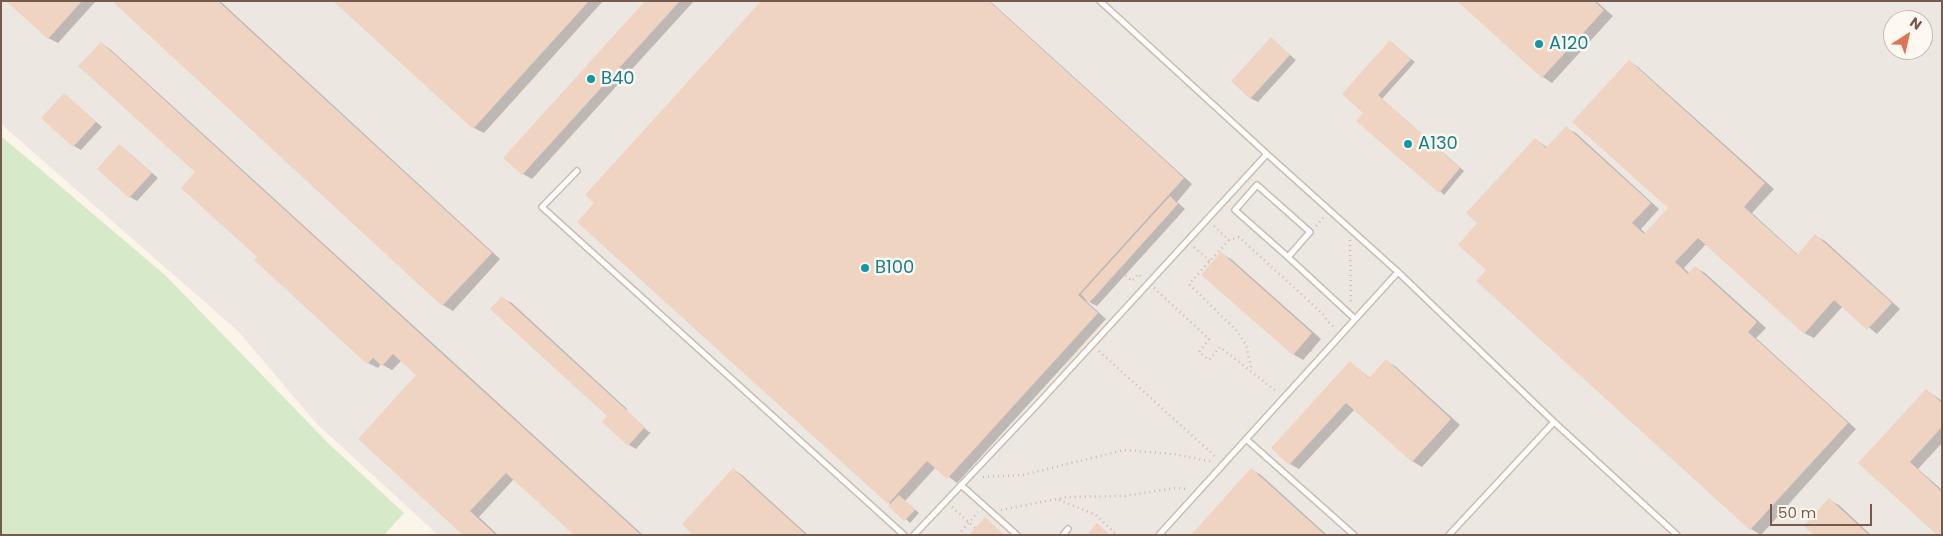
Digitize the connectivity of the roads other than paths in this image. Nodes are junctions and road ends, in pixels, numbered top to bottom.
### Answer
1 (1100, 1) edge
2 (1266, 154) junction
3 (577, 171) dead end
4 (1288, 257) junction
5 (1398, 272) junction
6 (1353, 317) junction
7 (1554, 422) junction
8 (1246, 439) junction
9 (961, 485) junction
10 (1068, 530) dead end
11 (904, 535) edge
12 (914, 535) edge
13 (1017, 535) edge
14 (1063, 535) edge
15 (1159, 535) edge
16 (1354, 535) edge
17 (1449, 535) edge
18 (1677, 535) edge

1 - 2 lane
2 - 5 lane
2 - 9 lane
3 - 11 lane
4 - 4 lane
4 - 6 lane
5 - 6 lane
5 - 7 lane
6 - 8 lane
7 - 17 lane
7 - 18 lane
8 - 15 lane
8 - 16 lane
9 - 12 lane
9 - 13 lane
10 - 14 lane

